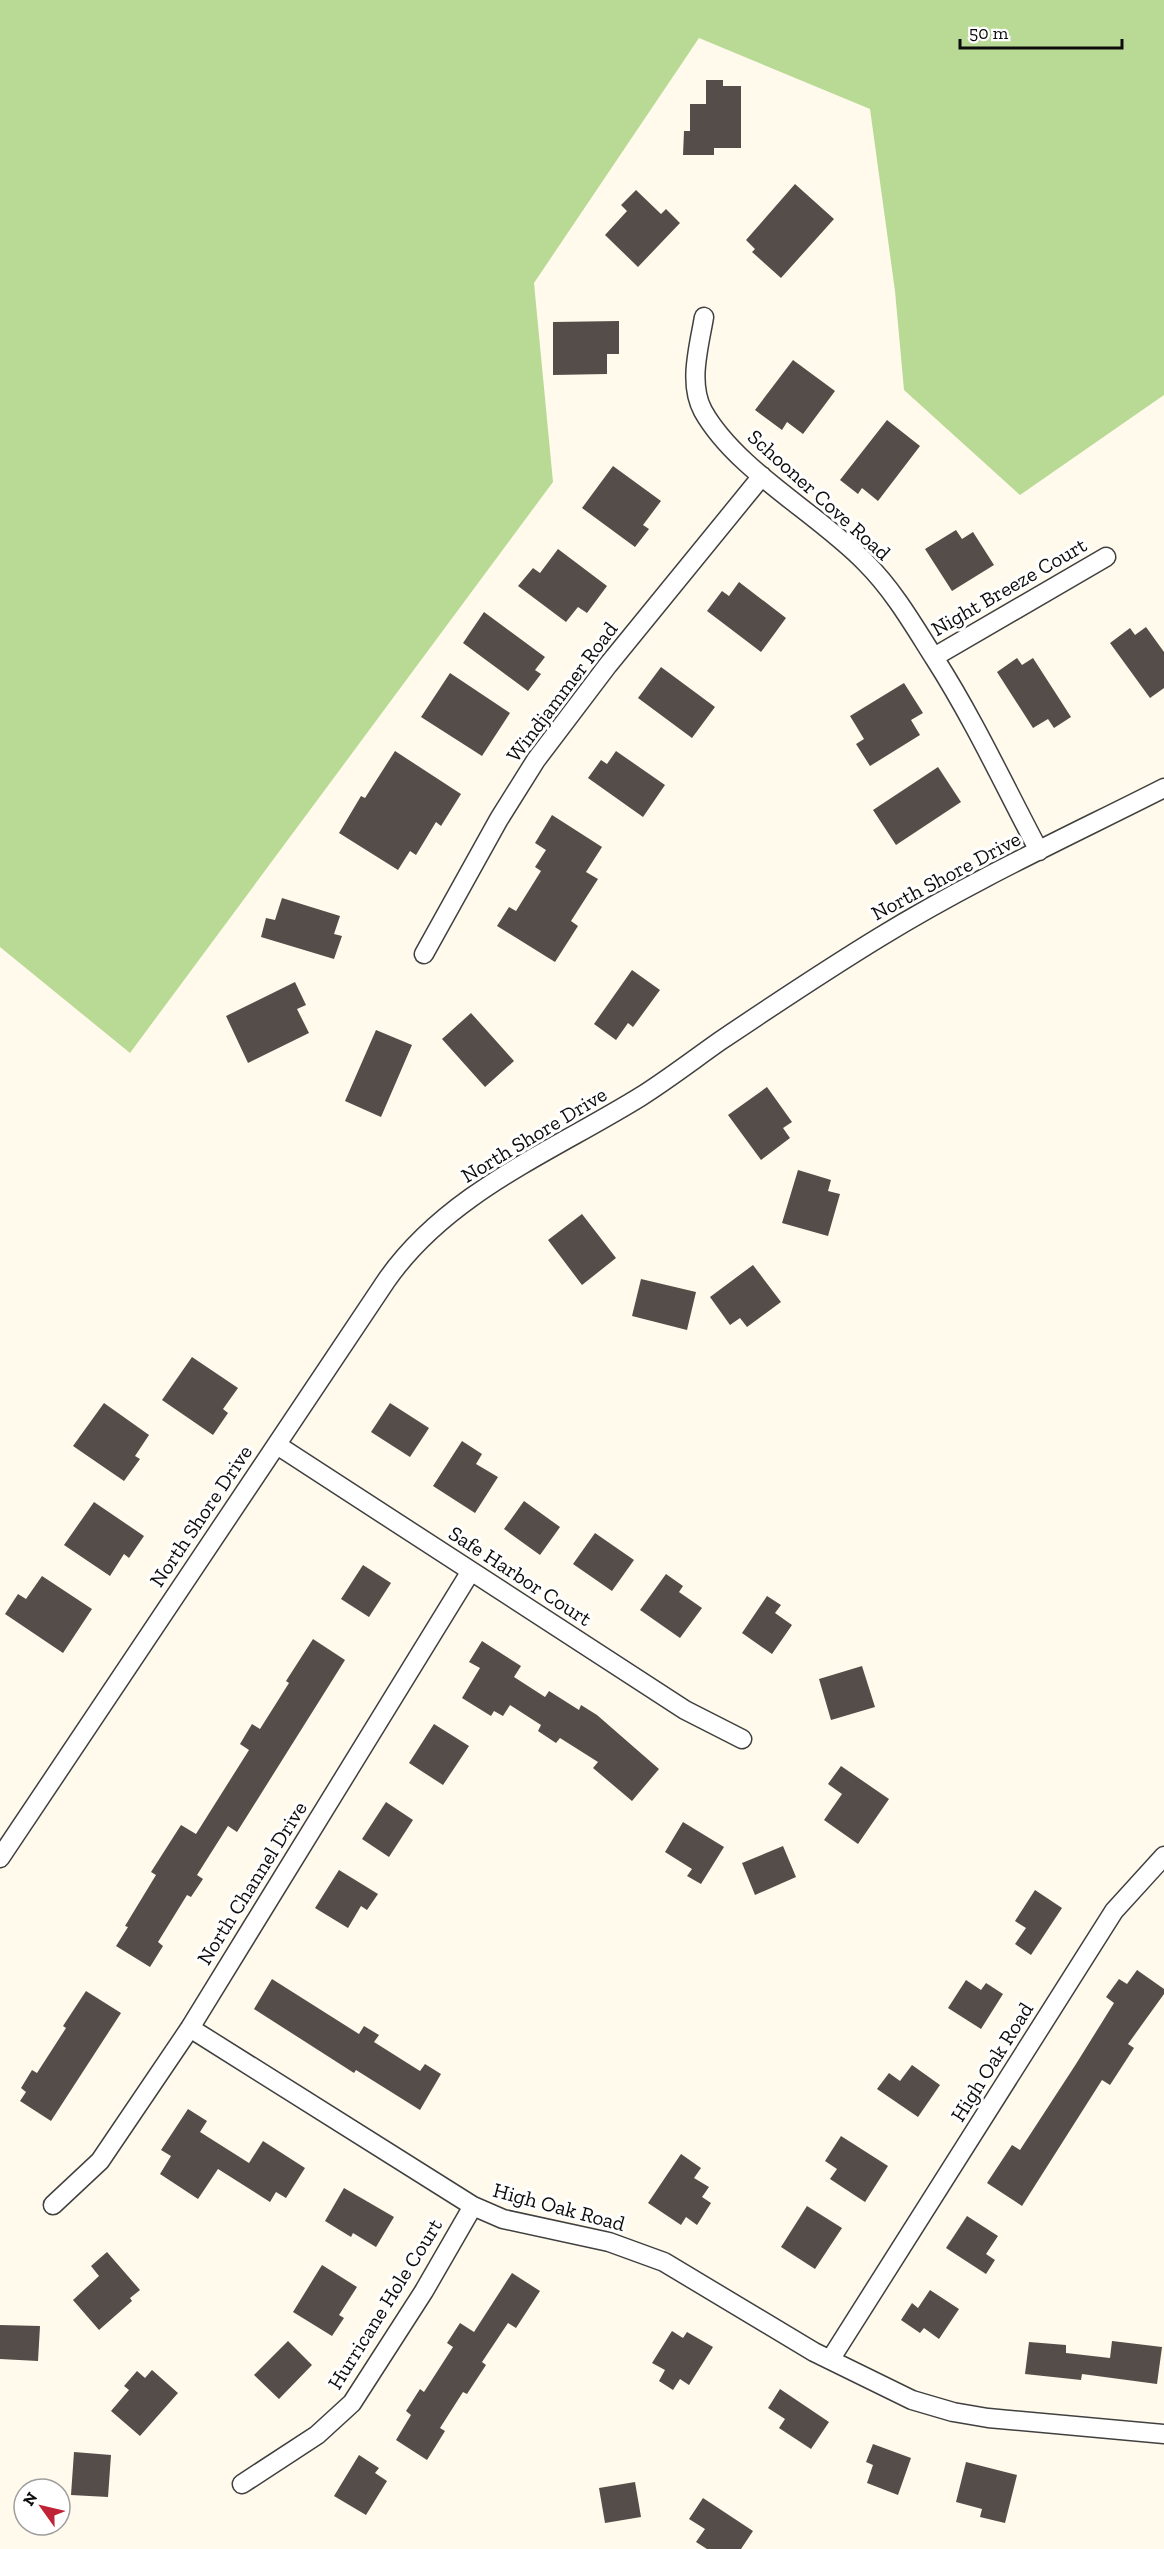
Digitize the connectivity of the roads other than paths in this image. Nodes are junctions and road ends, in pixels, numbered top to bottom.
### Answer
1 (704, 317) dead end
2 (762, 476) junction
3 (1106, 557) dead end
4 (934, 657) junction
5 (1164, 788) edge
6 (1039, 851) junction
7 (424, 954) dead end
8 (276, 1445) junction
9 (471, 1571) junction
10 (742, 1739) dead end
11 (1164, 1856) edge
12 (0, 1858) edge
13 (190, 2028) junction
14 (53, 2205) dead end
15 (473, 2206) junction
16 (830, 2360) junction
17 (1164, 2434) edge
18 (242, 2484) dead end

1 - 2 street, Schooner Cove Road
2 - 4 street, Schooner Cove Road
2 - 7 street, Windjammer Road
3 - 4 street, Night Breeze Court
4 - 6 street, Schooner Cove Road
5 - 6 street, North Shore Drive
6 - 8 street, North Shore Drive
8 - 9 street, Safe Harbor Court
8 - 12 street, North Shore Drive
9 - 10 street, Safe Harbor Court
9 - 13 street, North Channel Drive
11 - 16 street, High Oak Road
13 - 14 street, North Channel Drive
13 - 15 street, High Oak Road
15 - 16 street, High Oak Road
15 - 18 street, Hurricane Hole Court
16 - 17 street, High Oak Road

